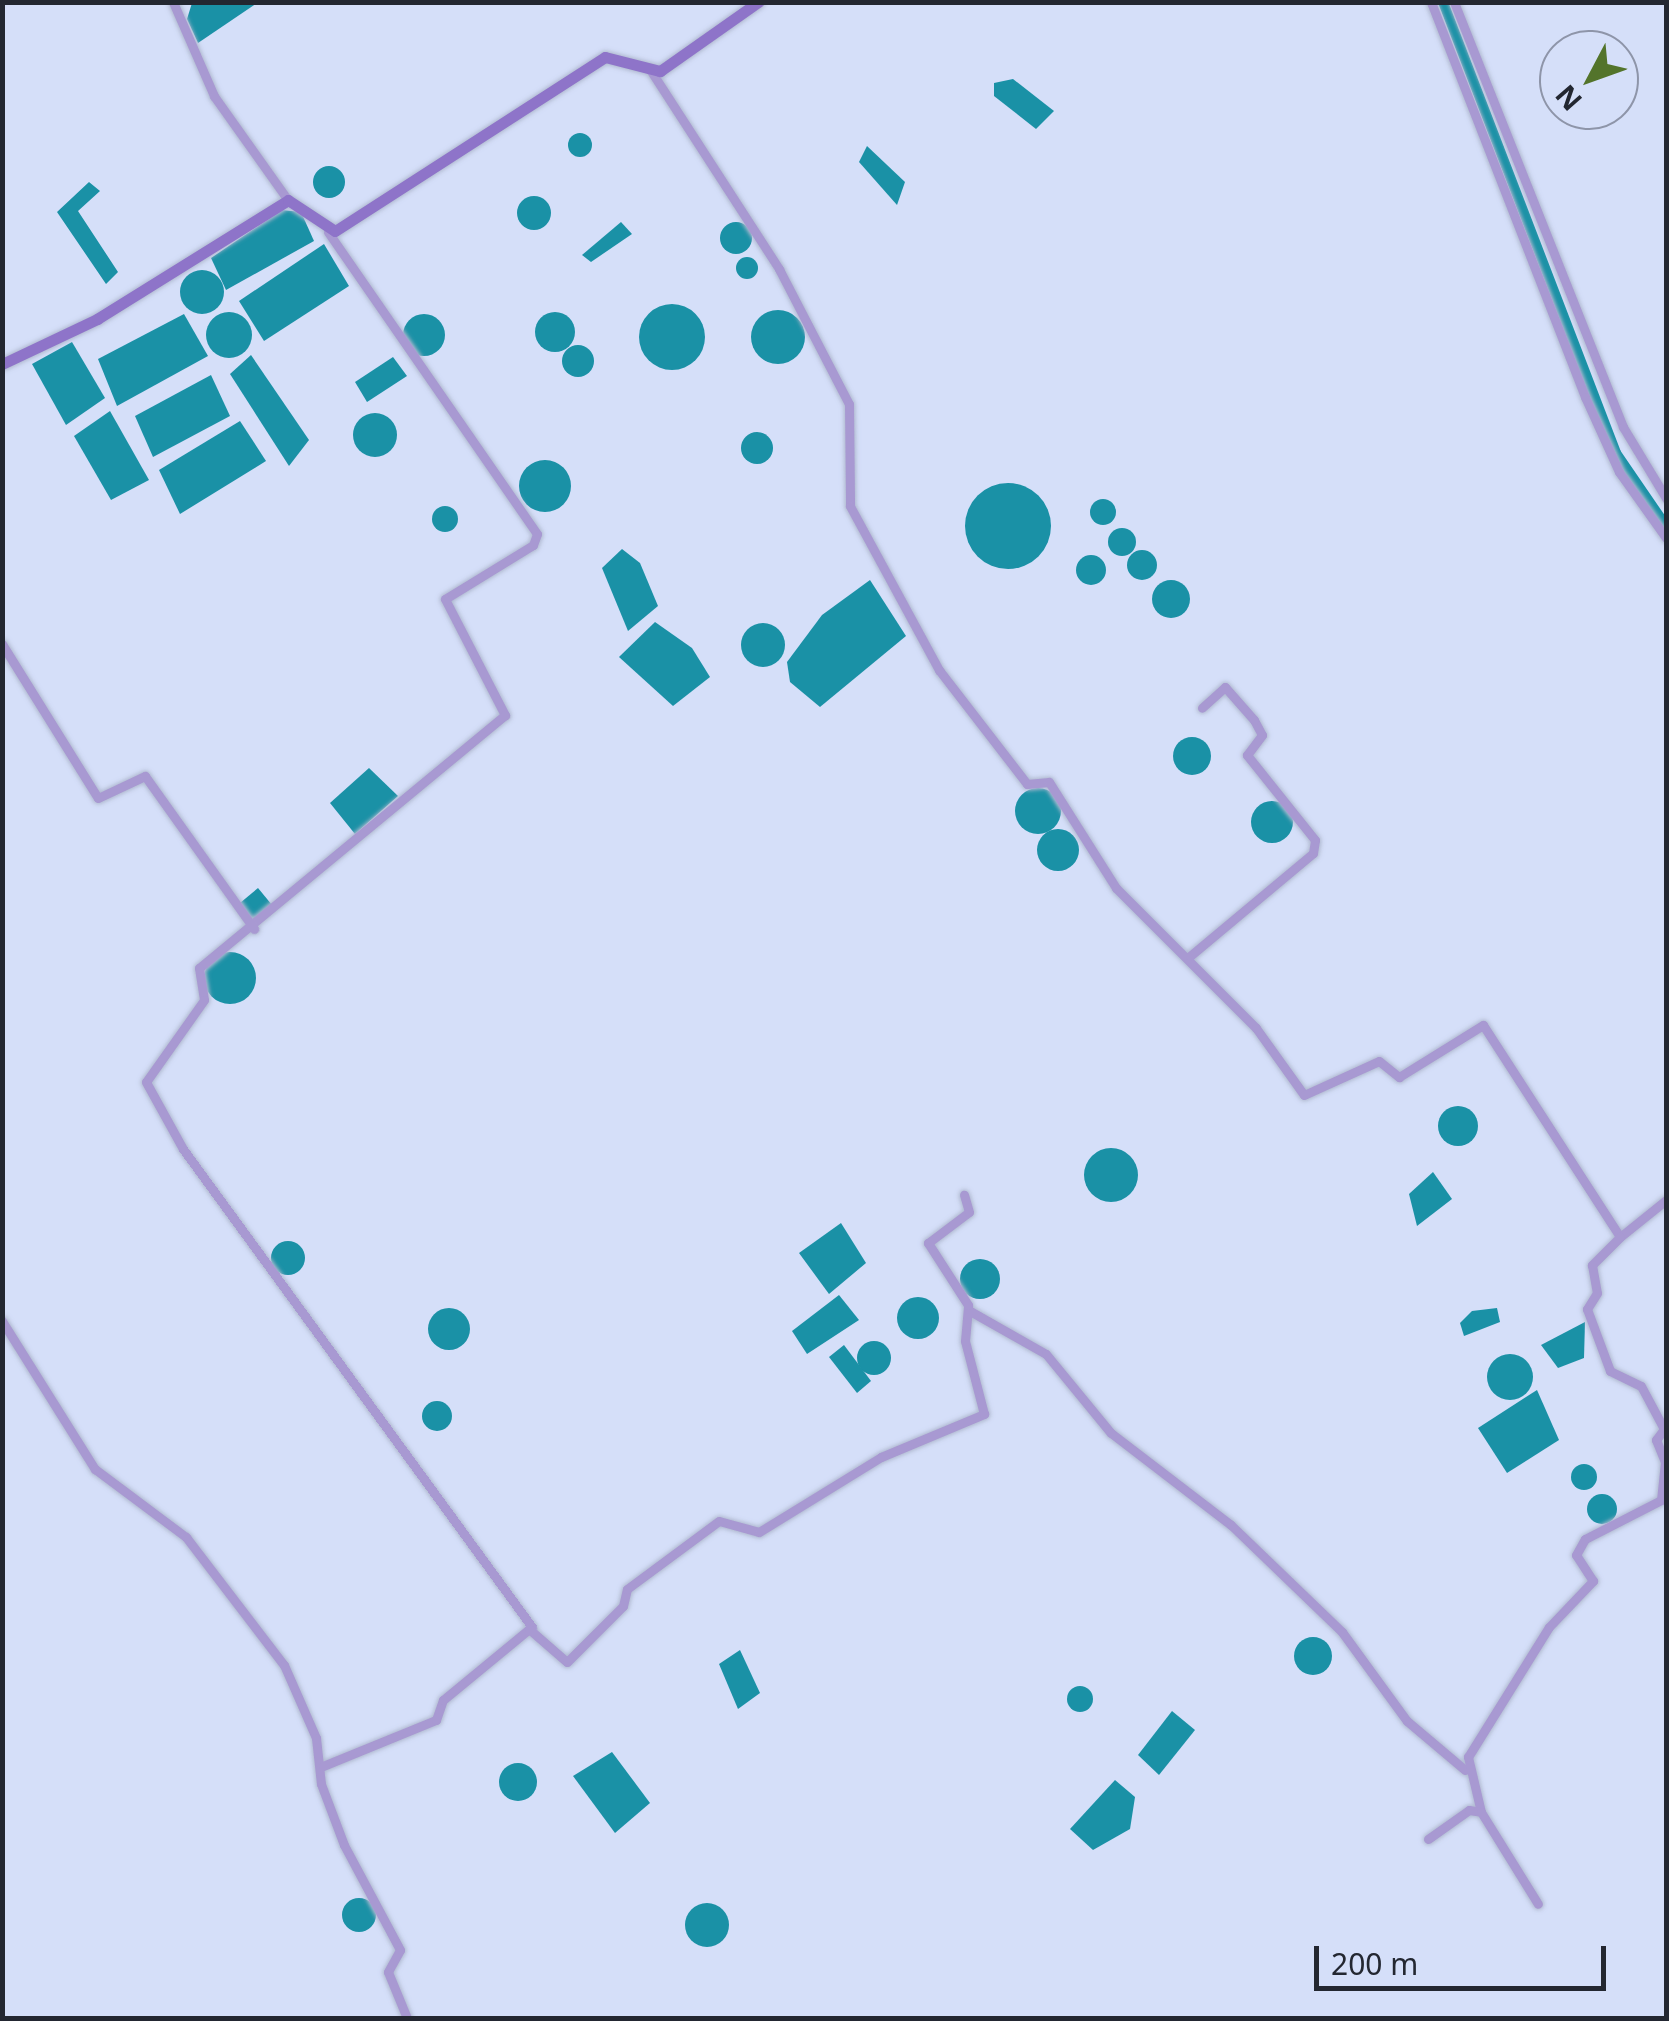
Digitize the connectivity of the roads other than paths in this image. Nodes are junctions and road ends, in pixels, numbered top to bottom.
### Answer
1 (758, 2) edge
2 (1431, 2) edge
3 (1454, 2) edge
4 (173, 3) edge
5 (651, 71) junction
6 (288, 200) junction
7 (328, 232) junction
8 (2, 364) edge
9 (1666, 498) edge
10 (1666, 538) edge
11 (2, 644) edge
12 (1202, 708) dead end
13 (254, 929) junction
14 (1190, 956) junction
15 (964, 1195) dead end
16 (1664, 1206) edge
17 (1620, 1237) junction
18 (970, 1311) junction
19 (2, 1321) edge
20 (1665, 1432) edge
21 (532, 1628) junction
22 (323, 1766) junction
23 (1465, 1770) junction
24 (1482, 1812) junction
25 (1428, 1838) dead end
26 (1538, 1904) dead end
27 (407, 2018) edge

1 - 5 main road
2 - 10 street
3 - 9 street
4 - 6 street
5 - 7 main road
5 - 14 street
6 - 7 main road
6 - 8 main road
7 - 13 street
11 - 13 street
12 - 14 street
13 - 21 street
14 - 17 street
15 - 18 street
16 - 17 street
17 - 20 street
18 - 21 street
18 - 23 street
19 - 22 street
20 - 23 street
21 - 22 street
22 - 27 street
23 - 24 street
24 - 25 street
24 - 26 street

